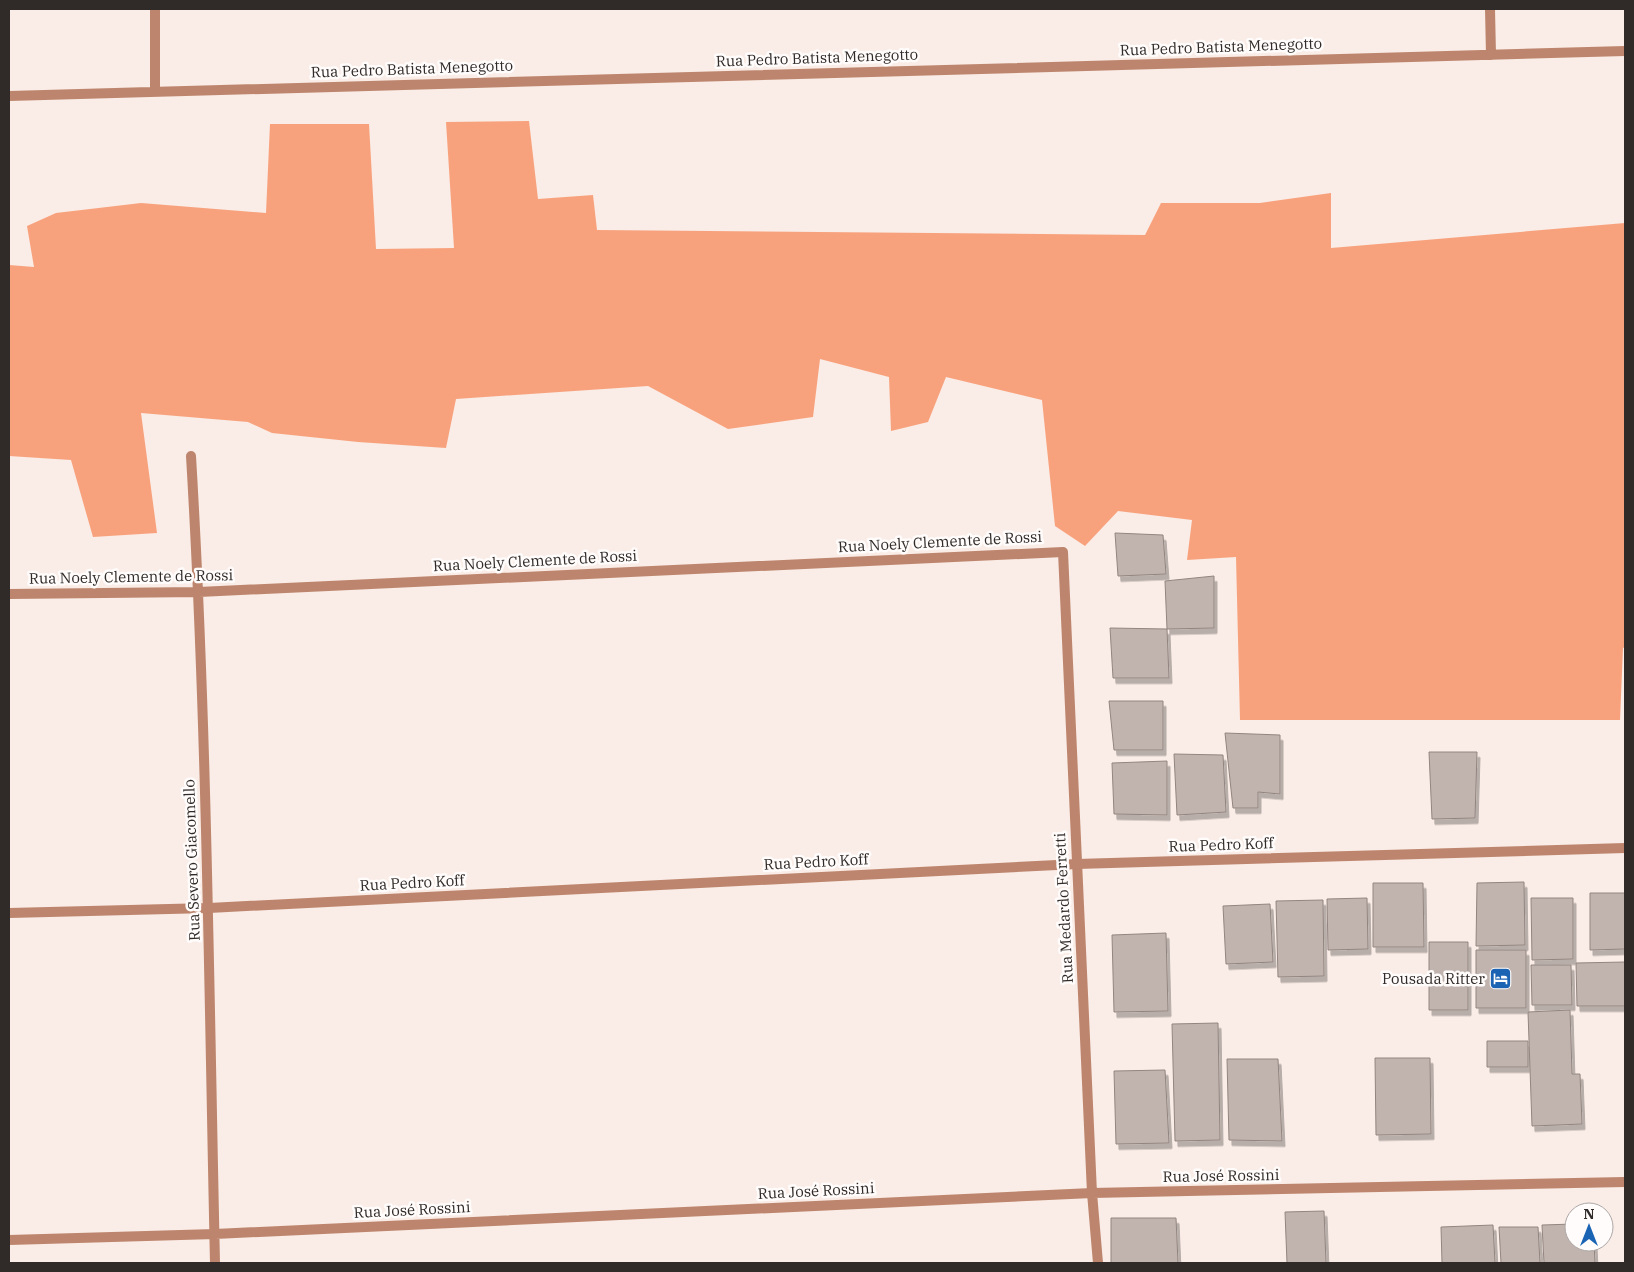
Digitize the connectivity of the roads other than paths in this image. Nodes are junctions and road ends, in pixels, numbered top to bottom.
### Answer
1 (155, 9) edge
2 (1490, 9) edge
3 (1625, 51) edge
4 (1491, 55) junction
5 (155, 92) junction
6 (9, 96) edge
7 (191, 456) dead end
8 (1063, 552) joint
9 (199, 592) junction
10 (9, 594) edge
11 (1625, 848) edge
12 (1077, 864) junction
13 (209, 908) junction
14 (9, 913) edge
15 (1625, 1182) edge
16 (1092, 1193) junction
17 (215, 1234) junction
18 (9, 1240) edge
19 (215, 1263) edge
20 (1098, 1263) edge

1 - 5 street
2 - 4 street
3 - 4 street, Rua Pedro Batista Menegotto
4 - 5 street, Rua Pedro Batista Menegotto
5 - 6 street, Rua Pedro Batista Menegotto
7 - 9 street, Rua Severo Giacomello
8 - 9 street, Rua Noely Clemente de Rossi
8 - 12 street, Rua Medardo Ferretti
9 - 10 street, Rua Noely Clemente de Rossi
9 - 13 street, Rua Severo Giacomello
11 - 12 street, Rua Pedro Koff
12 - 13 street, Rua Pedro Koff
12 - 16 street, Rua Medardo Ferretti
13 - 14 street, Rua Pedro Koff
13 - 17 street, Rua Severo Giacomello
15 - 16 street, Rua José Rossini
16 - 17 street, Rua José Rossini
16 - 20 street, Rua Medardo Ferretti
17 - 18 street, Rua José Rossini
17 - 19 street, Rua Severo Giacomello

